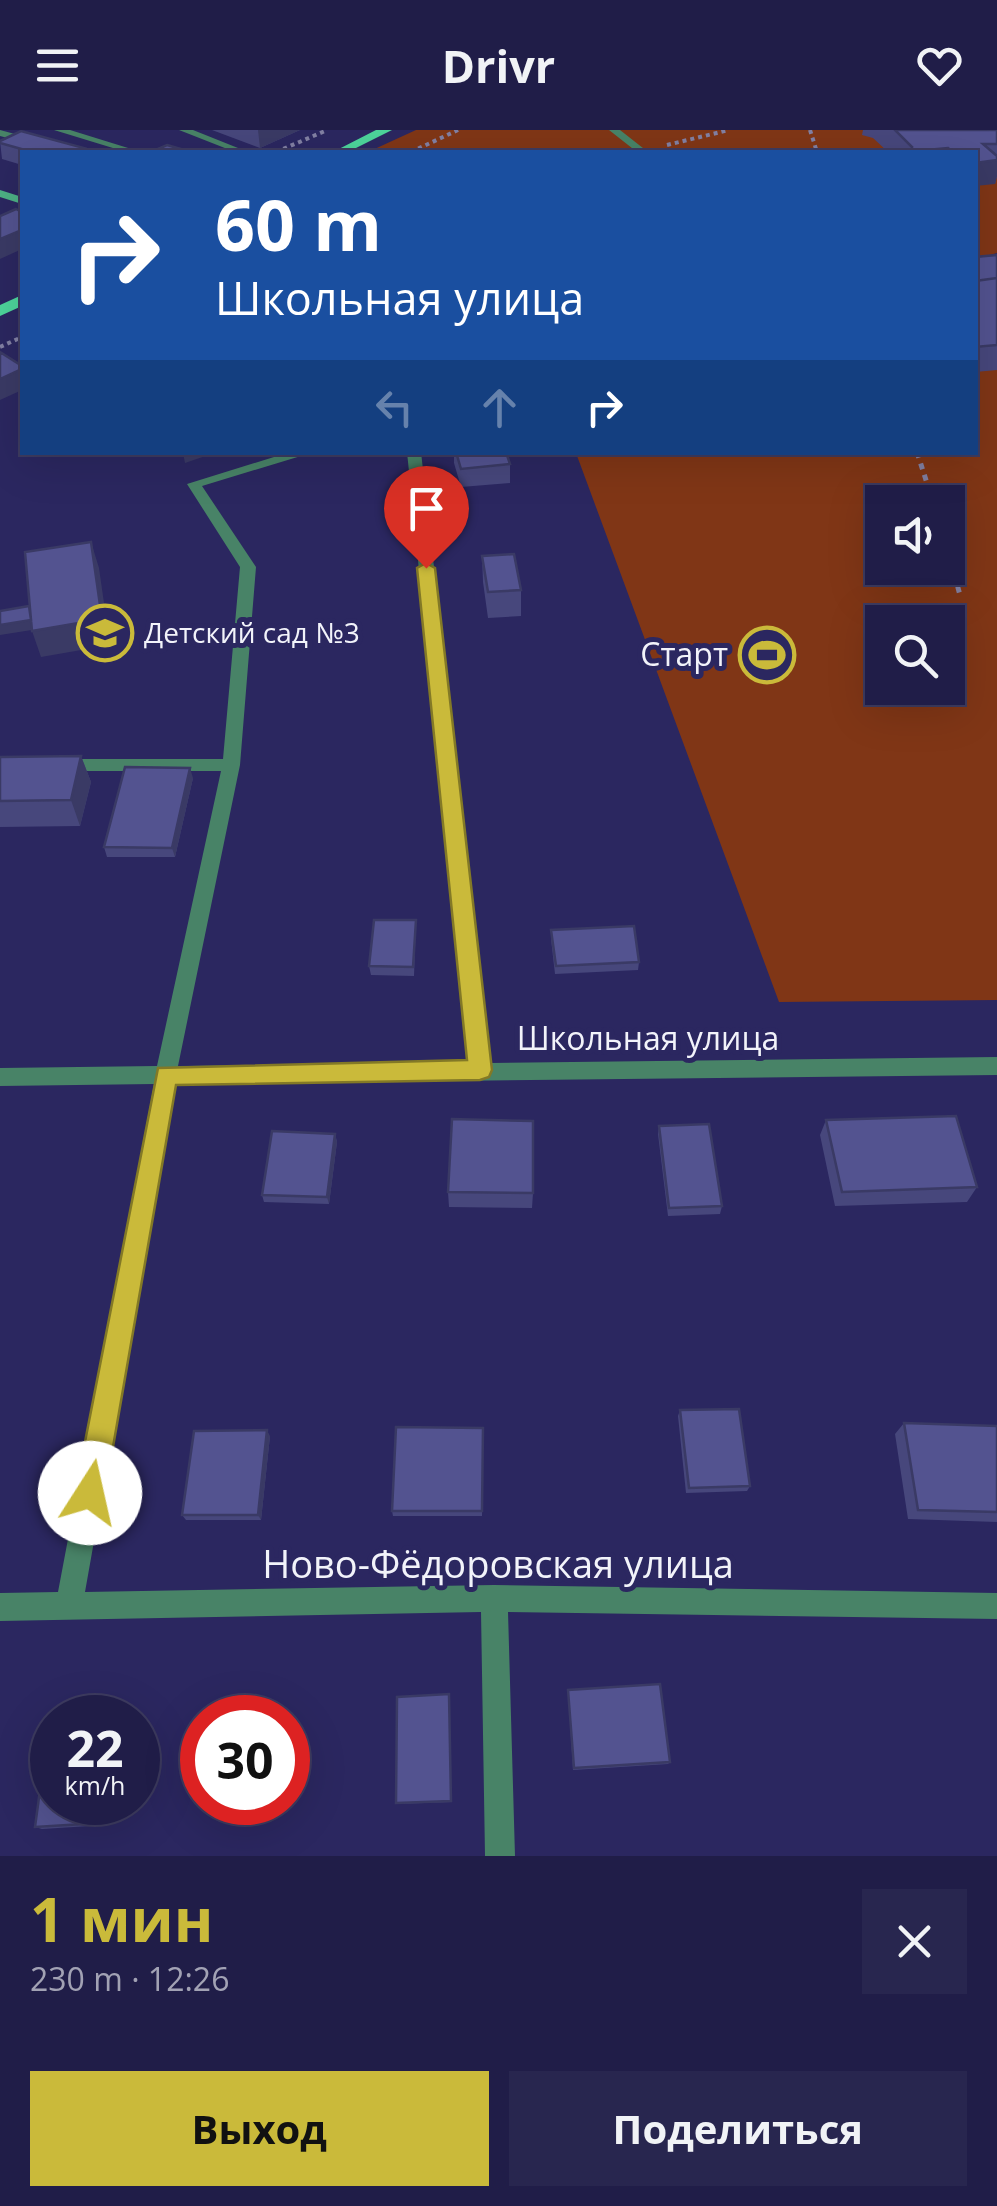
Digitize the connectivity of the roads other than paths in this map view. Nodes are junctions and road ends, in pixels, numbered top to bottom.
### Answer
1 (21, 130) edge
2 (59, 130) edge
3 (184, 130) edge
4 (386, 130) edge
5 (614, 130) edge
6 (4, 134) edge
7 (204, 138) junction
8 (187, 144) dead end
9 (63, 150) edge
10 (129, 150) edge
11 (237, 150) edge
12 (343, 150) edge
13 (640, 150) edge
14 (296, 455) edge
15 (414, 455) edge
16 (38, 765) edge
17 (231, 765) junction
18 (997, 1066) edge
19 (480, 1070) junction
20 (166, 1075) junction
21 (0, 1077) edge
22 (494, 1598) junction
23 (0, 1606) edge
24 (997, 1606) edge
25 (69, 1607) junction
26 (500, 1856) edge

1 - 6 street
2 - 10 street
3 - 7 street
4 - 12 main road
5 - 13 street
6 - 9 street
7 - 8 street
7 - 11 street
14 - 17 street
15 - 19 street
16 - 17 street
17 - 20 street
18 - 19 street, Школьная улица
19 - 20 street, Школьная улица
20 - 21 street, Школьная улица
20 - 25 street
22 - 24 street, Ново-Фёдоровская улица
22 - 25 street, Ново-Фёдоровская улица
22 - 26 street
23 - 25 street, Ново-Фёдоровская улица

